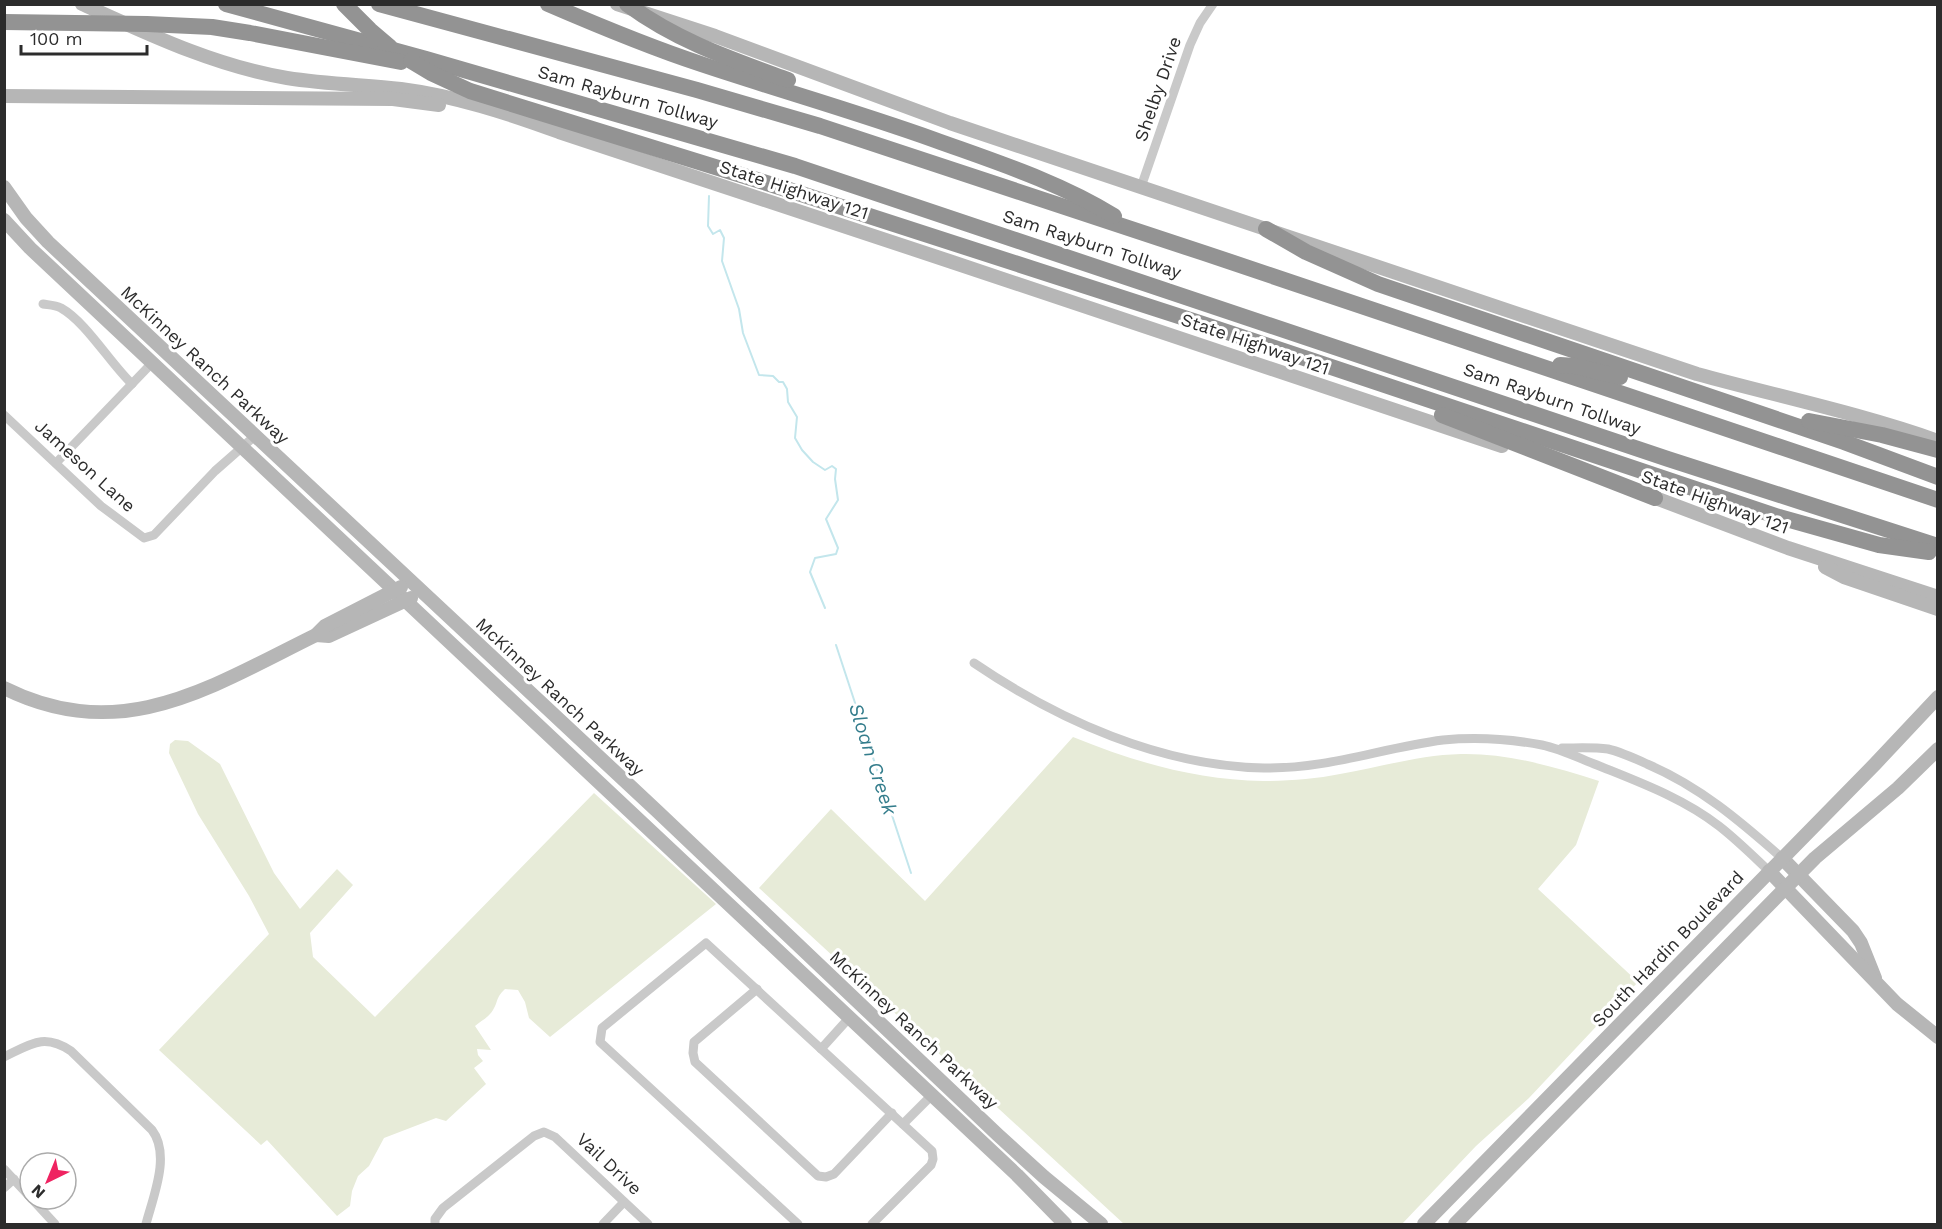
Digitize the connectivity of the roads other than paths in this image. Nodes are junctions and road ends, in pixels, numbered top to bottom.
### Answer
1 (82, 4) edge
2 (226, 4) edge
3 (344, 4) edge
4 (379, 4) edge
5 (549, 4) edge
6 (627, 4) edge
7 (1213, 4) edge
8 (618, 5) edge
9 (4, 22) edge
10 (703, 56) junction
11 (487, 78) junction
12 (4, 96) edge
13 (559, 132) junction
14 (4, 187) edge
15 (1141, 187) junction
16 (4, 209) edge
17 (4, 220) edge
18 (1266, 229) junction
19 (1137, 231) junction
20 (39, 233) junction
21 (1106, 269) junction
22 (43, 304) dead end
23 (152, 363) junction
24 (1533, 363) junction
25 (132, 384) junction
26 (4, 415) edge
27 (255, 436) junction
28 (1938, 441) edge
29 (243, 447) junction
30 (1938, 450) edge
31 (56, 463) junction
32 (1938, 477) edge
33 (1655, 498) junction
34 (1938, 500) edge
35 (1938, 546) edge
36 (1788, 548) junction
37 (1938, 553) edge
38 (411, 582) junction
39 (395, 590) junction
40 (422, 593) junction
41 (1938, 597) edge
42 (406, 600) junction
43 (1938, 609) edge
44 (316, 635) junction
45 (974, 663) dead end
46 (4, 688) edge
47 (1938, 698) edge
48 (1556, 748) junction
49 (1938, 749) edge
50 (1782, 858) junction
51 (1769, 871) junction
52 (1798, 874) junction
53 (1785, 888) junction
54 (1878, 984) junction
55 (757, 990) junction
56 (849, 1018) junction
57 (1938, 1037) edge
58 (821, 1049) junction
59 (4, 1057) edge
60 (943, 1083) junction
61 (932, 1095) junction
62 (892, 1113) junction
63 (903, 1124) junction
64 (4, 1168) edge
65 (14, 1179) junction
66 (18, 1183) edge
67 (4, 1188) edge
68 (624, 1202) junction
69 (43, 1211) edge
70 (1433, 1219) edge
71 (55, 1224) edge
72 (146, 1224) edge
73 (435, 1224) edge
74 (603, 1224) edge
75 (648, 1224) edge
76 (798, 1224) edge
77 (872, 1224) edge
78 (1065, 1224) edge
79 (1101, 1224) edge
80 (1447, 1224) edge
81 (1455, 1224) edge

1 - 13 main road
2 - 11 highway, Sam Rayburn Tollway
3 - 37 highway
4 - 19 highway, Sam Rayburn Tollway
5 - 10 highway
6 - 10 highway
7 - 15 street, Shelby Drive
8 - 15 main road
9 - 11 highway
10 - 19 highway
11 - 21 highway, Sam Rayburn Tollway
12 - 13 main road
13 - 33 main road, State Highway 121
14 - 20 main road, McKinney Ranch Parkway
15 - 18 main road
16 - 20 main road
17 - 23 main road, McKinney Ranch Parkway
18 - 28 main road
18 - 32 highway
19 - 24 highway, Sam Rayburn Tollway
20 - 27 main road, McKinney Ranch Parkway
21 - 33 highway
21 - 35 highway, Sam Rayburn Tollway
22 - 25 street
23 - 25 street
23 - 29 main road, McKinney Ranch Parkway
24 - 30 highway
24 - 34 highway, Sam Rayburn Tollway
25 - 31 street
26 - 31 street, Jameson Lane
27 - 29 street
27 - 38 main road, McKinney Ranch Parkway
29 - 31 street, Jameson Lane
29 - 39 main road, McKinney Ranch Parkway
33 - 36 main road, State Highway 121
36 - 41 main road, State Highway 121
36 - 43 main road
38 - 39 main road
38 - 40 main road, McKinney Ranch Parkway
39 - 42 main road, McKinney Ranch Parkway
39 - 44 main road
40 - 42 main road
40 - 60 main road, McKinney Ranch Parkway
42 - 44 main road
42 - 56 main road, McKinney Ranch Parkway
44 - 46 main road
45 - 48 street
47 - 50 main road, South Hardin Boulevard
48 - 50 street
48 - 51 street
49 - 52 main road
50 - 51 main road, South Hardin Boulevard
50 - 52 main road
51 - 53 main road
51 - 70 main road, South Hardin Boulevard
52 - 53 main road
52 - 54 main road
53 - 54 main road
53 - 81 main road
54 - 57 main road
55 - 58 street
55 - 62 street
55 - 76 street
56 - 58 street
56 - 61 main road, McKinney Ranch Parkway
58 - 62 street
59 - 72 street
60 - 61 main road
60 - 79 main road, McKinney Ranch Parkway
61 - 63 street
61 - 78 main road, McKinney Ranch Parkway
62 - 63 street
63 - 77 street
64 - 65 street
65 - 66 street
65 - 67 street
68 - 73 street, Vail Drive
68 - 74 street
68 - 75 street, Vail Drive
69 - 71 street
70 - 80 main road

